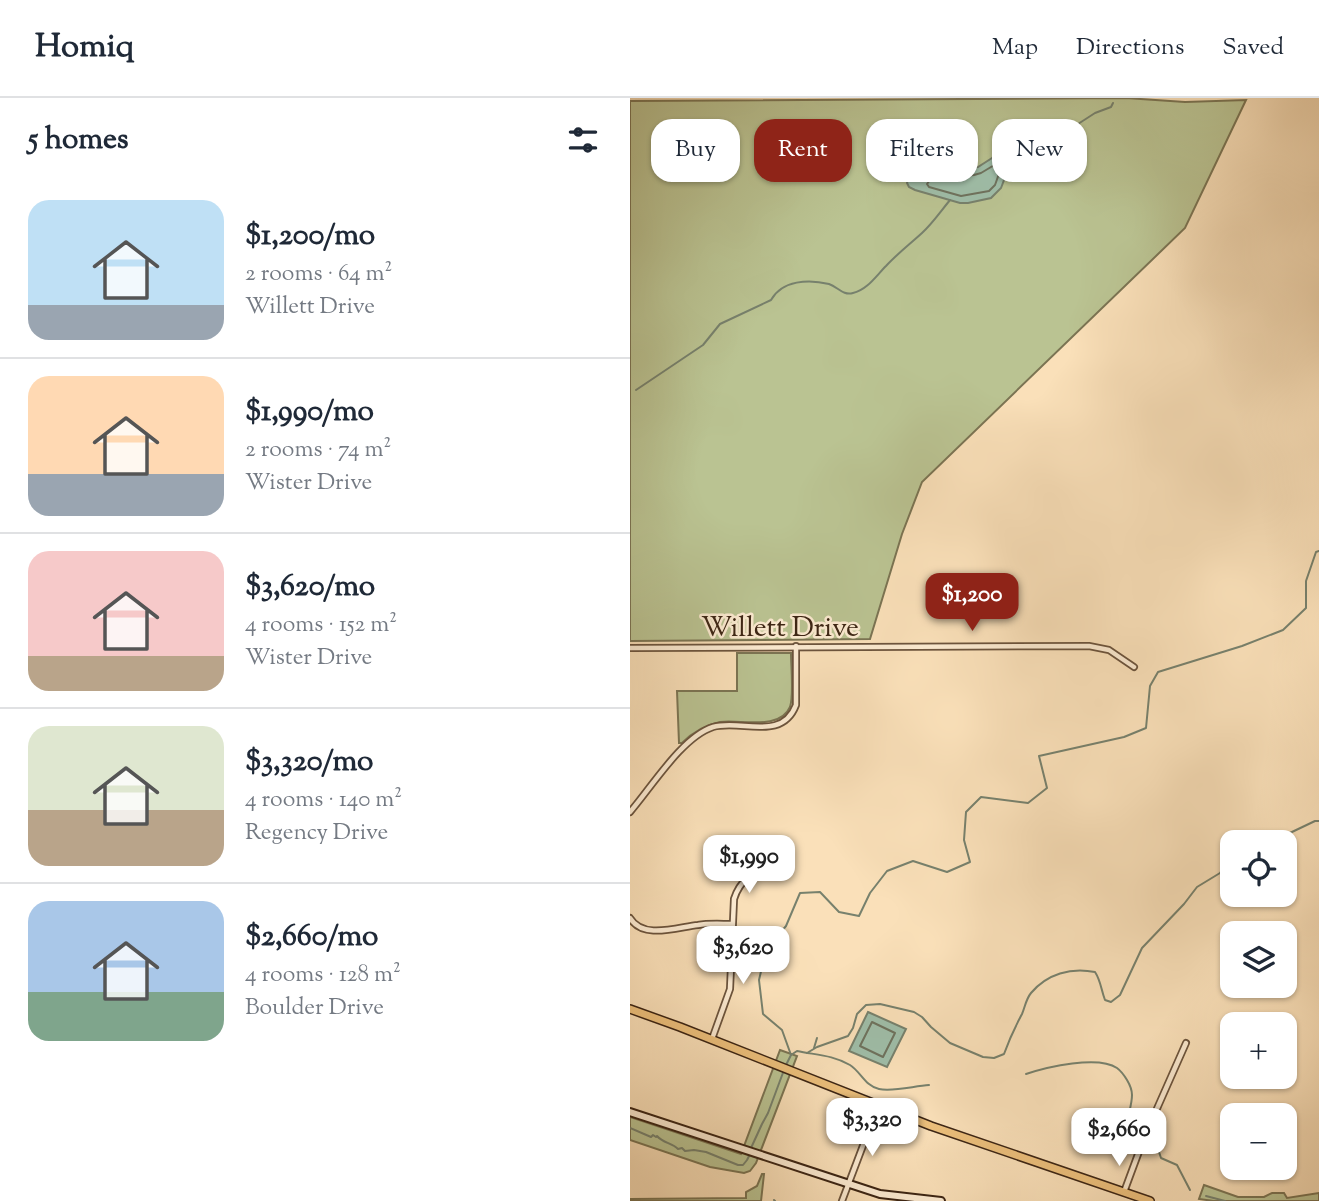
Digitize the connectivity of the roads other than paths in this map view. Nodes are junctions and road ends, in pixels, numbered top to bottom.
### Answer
1 (796, 646) junction
2 (630, 648) edge
3 (1135, 667) dead end
4 (630, 812) edge
5 (771, 867) dead end
6 (630, 918) edge
7 (732, 924) junction
8 (630, 1009) edge
9 (712, 1040) junction
10 (1186, 1043) dead end
11 (878, 1106) junction
12 (630, 1112) edge
13 (848, 1184) junction
14 (1124, 1192) junction
15 (842, 1201) edge
16 (941, 1201) edge
17 (1121, 1201) edge
18 (1150, 1201) edge

1 - 2 street, Willett Drive
1 - 3 street, Willett Drive
1 - 4 street
5 - 7 street
6 - 7 street
7 - 9 street
8 - 9 main road
9 - 11 main road
10 - 14 street
11 - 13 street
11 - 14 main road
12 - 13 street
13 - 15 street
13 - 16 street
14 - 17 street
14 - 18 main road

